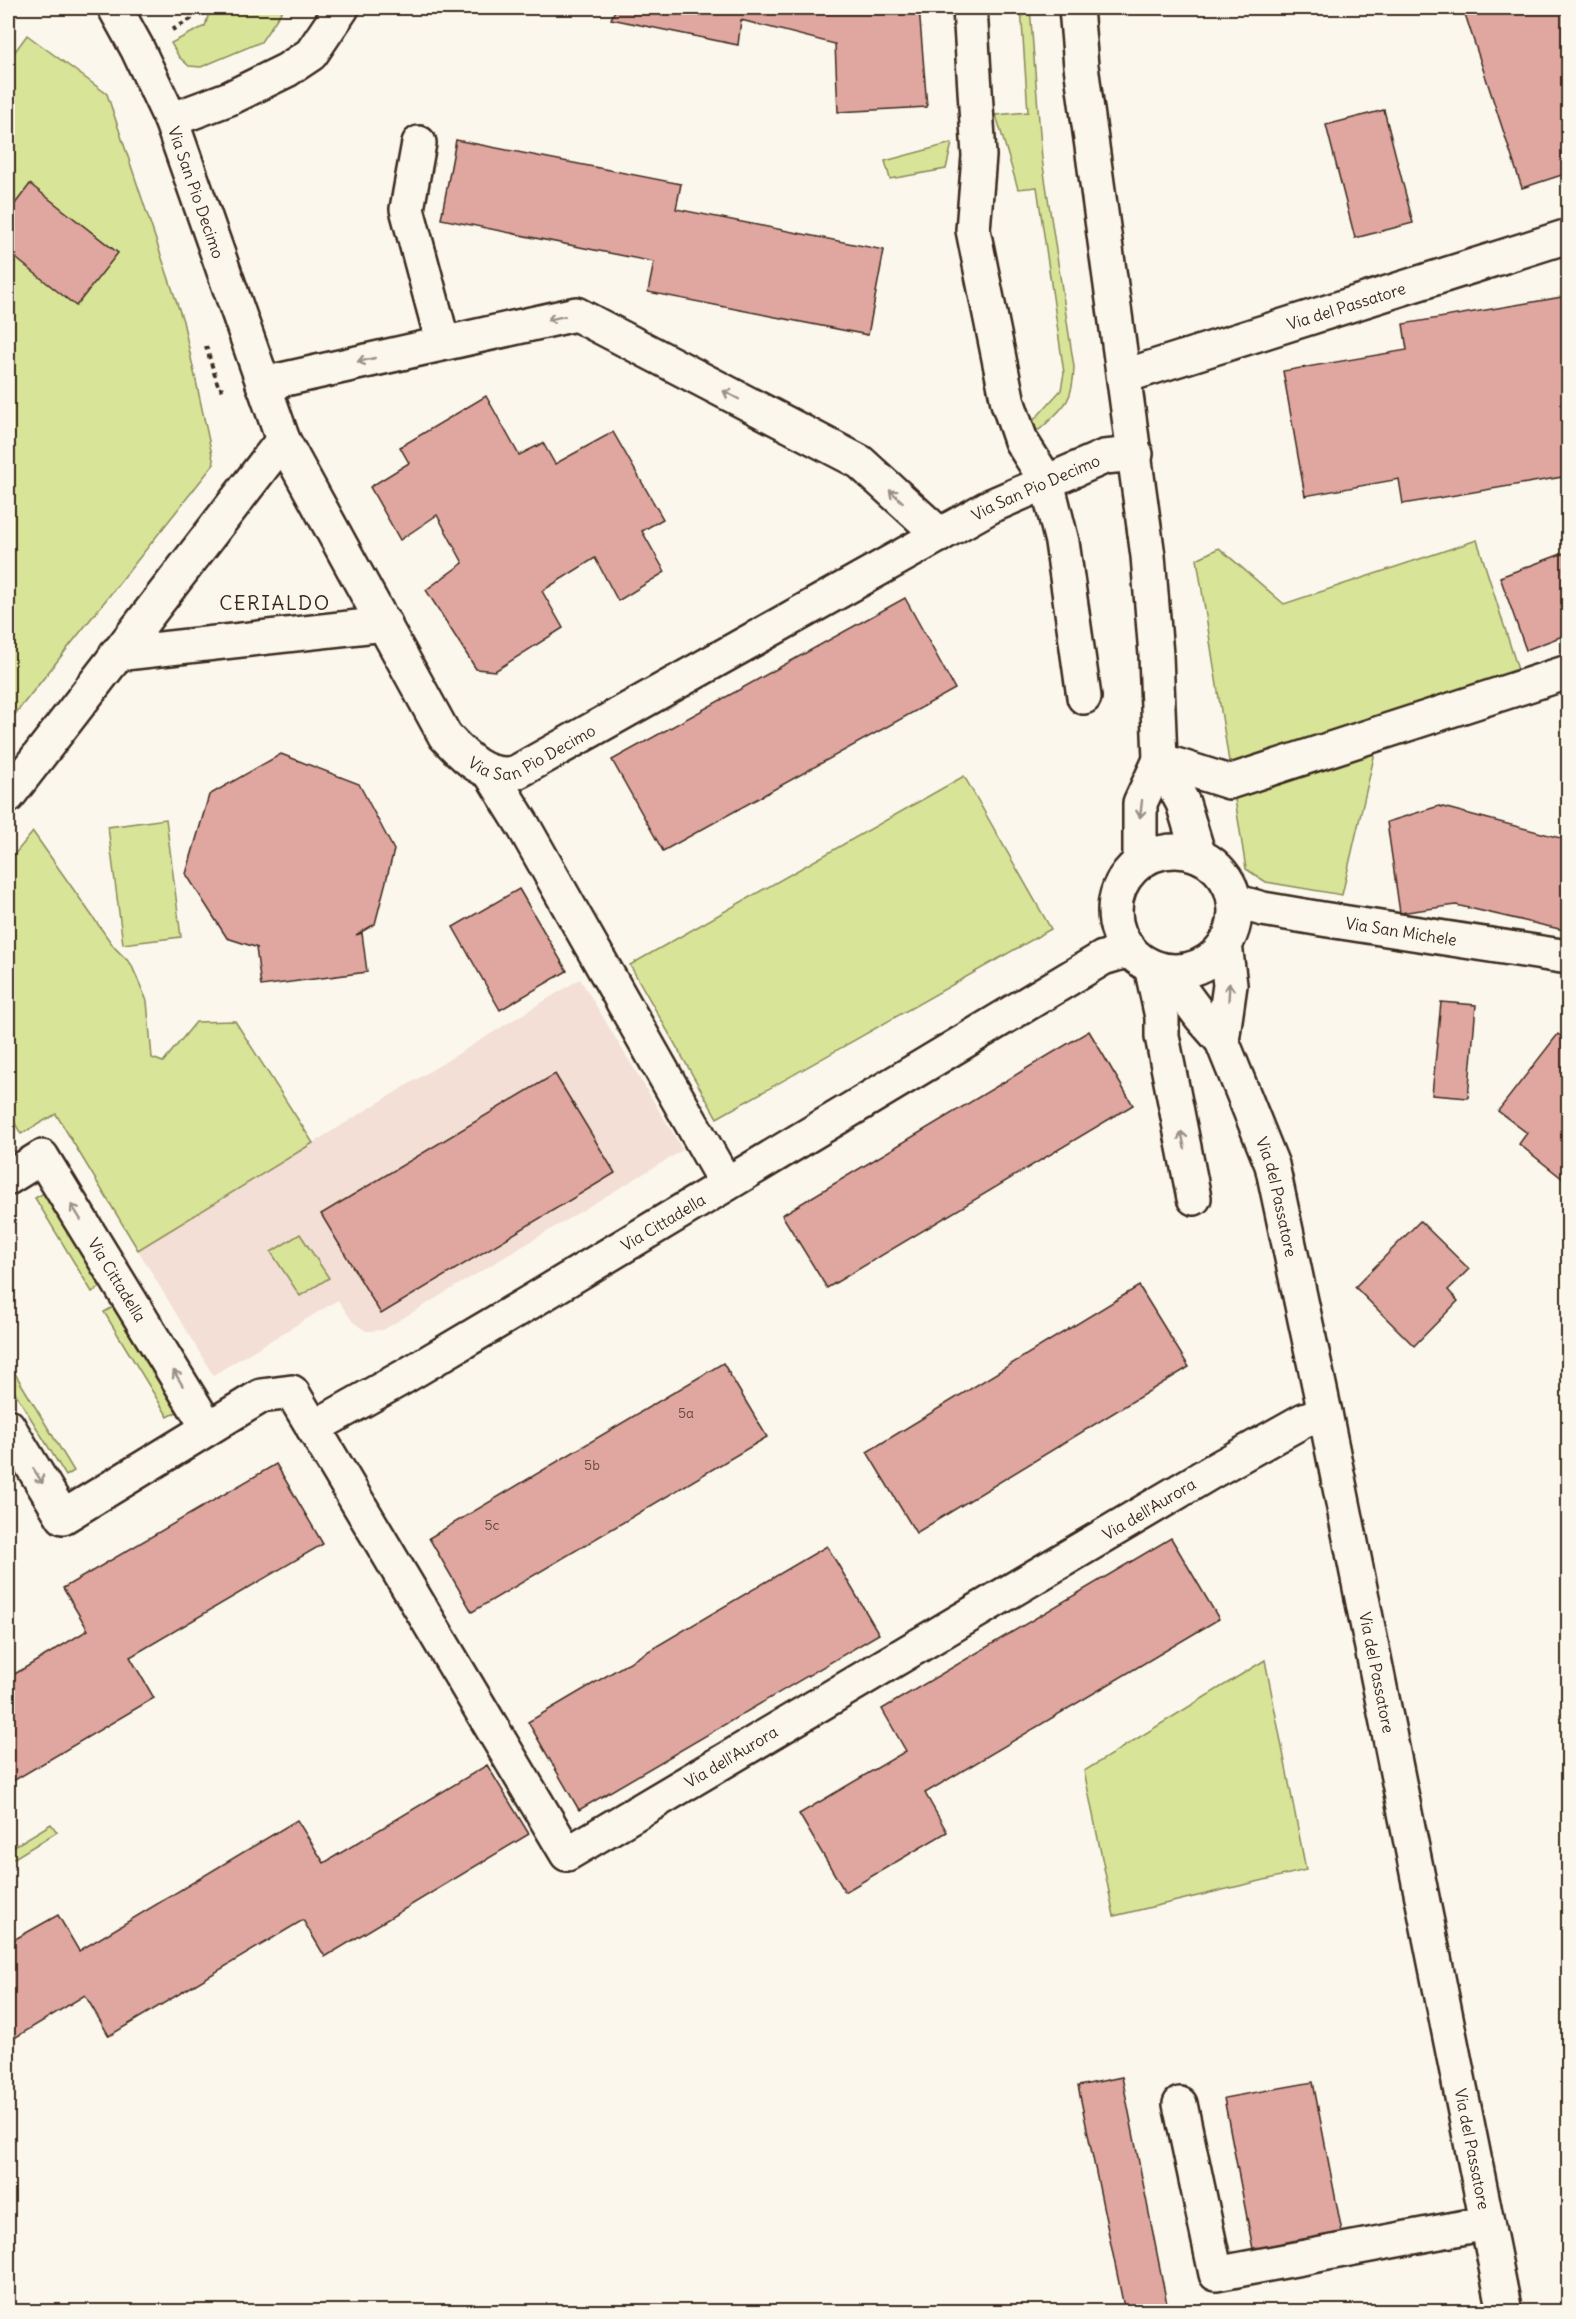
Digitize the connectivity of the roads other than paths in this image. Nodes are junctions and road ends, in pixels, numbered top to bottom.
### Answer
1 (115, 8) edge
2 (342, 8) edge
3 (970, 8) edge
4 (1076, 8) edge
5 (171, 120) junction
6 (419, 143) dead end
7 (1569, 236) edge
8 (443, 343) junction
9 (1125, 376) junction
10 (263, 384) junction
11 (283, 440) junction
12 (1136, 454) junction
13 (1047, 482) junction
14 (940, 535) junction
15 (385, 624) junction
16 (116, 654) junction
17 (1569, 672) edge
18 (1084, 697) dead end
19 (1160, 760) junction
20 (490, 772) junction
21 (8, 796) edge
22 (1199, 856) junction
23 (1140, 861) junction
24 (1234, 902) junction
25 (1225, 944) junction
26 (1569, 957) edge
27 (1149, 962) junction
28 (1222, 1041) junction
29 (10, 1170) edge
30 (726, 1184) junction
31 (1194, 1198) dead end
32 (1325, 1413) junction
33 (8, 1426) edge
34 (208, 1428) junction
35 (312, 1428) junction
36 (1180, 2104) dead end
37 (1487, 2223) junction
38 (1505, 2312) edge

1 - 5 street, Via San Pio Decimo
2 - 5 street
3 - 13 street
4 - 9 street
5 - 10 street, Via San Pio Decimo
6 - 8 street
7 - 9 street, Via del Passatore
8 -> 10 street
14 -> 8 street
9 - 12 street
10 - 11 street, Via San Pio Decimo
11 - 15 street, Via San Pio Decimo
11 - 16 street
12 - 13 street, Via San Pio Decimo
12 - 19 street
13 - 14 street, Via San Pio Decimo
13 - 18 street
14 - 20 street, Via San Pio Decimo
15 - 16 street
15 - 20 street, Via San Pio Decimo
16 - 21 street
17 - 19 street
19 - 22 street
19 -> 23 street
20 - 30 street
22 - 23 street
22 - 24 street
23 - 27 street
24 - 25 street
24 - 26 street, Via San Michele
25 - 27 street
28 -> 25 street, Via del Passatore
27 - 28 street, Via del Passatore
27 - 30 street, Via Cittadella
31 -> 27 street
28 - 32 street, Via del Passatore
34 -> 29 street, Via Cittadella
30 - 35 street, Via Cittadella
32 - 35 street, Via dell'Aurora
32 - 37 street, Via del Passatore
33 -> 34 street
34 - 35 street
36 - 37 street
37 - 38 street, Via del Passatore

